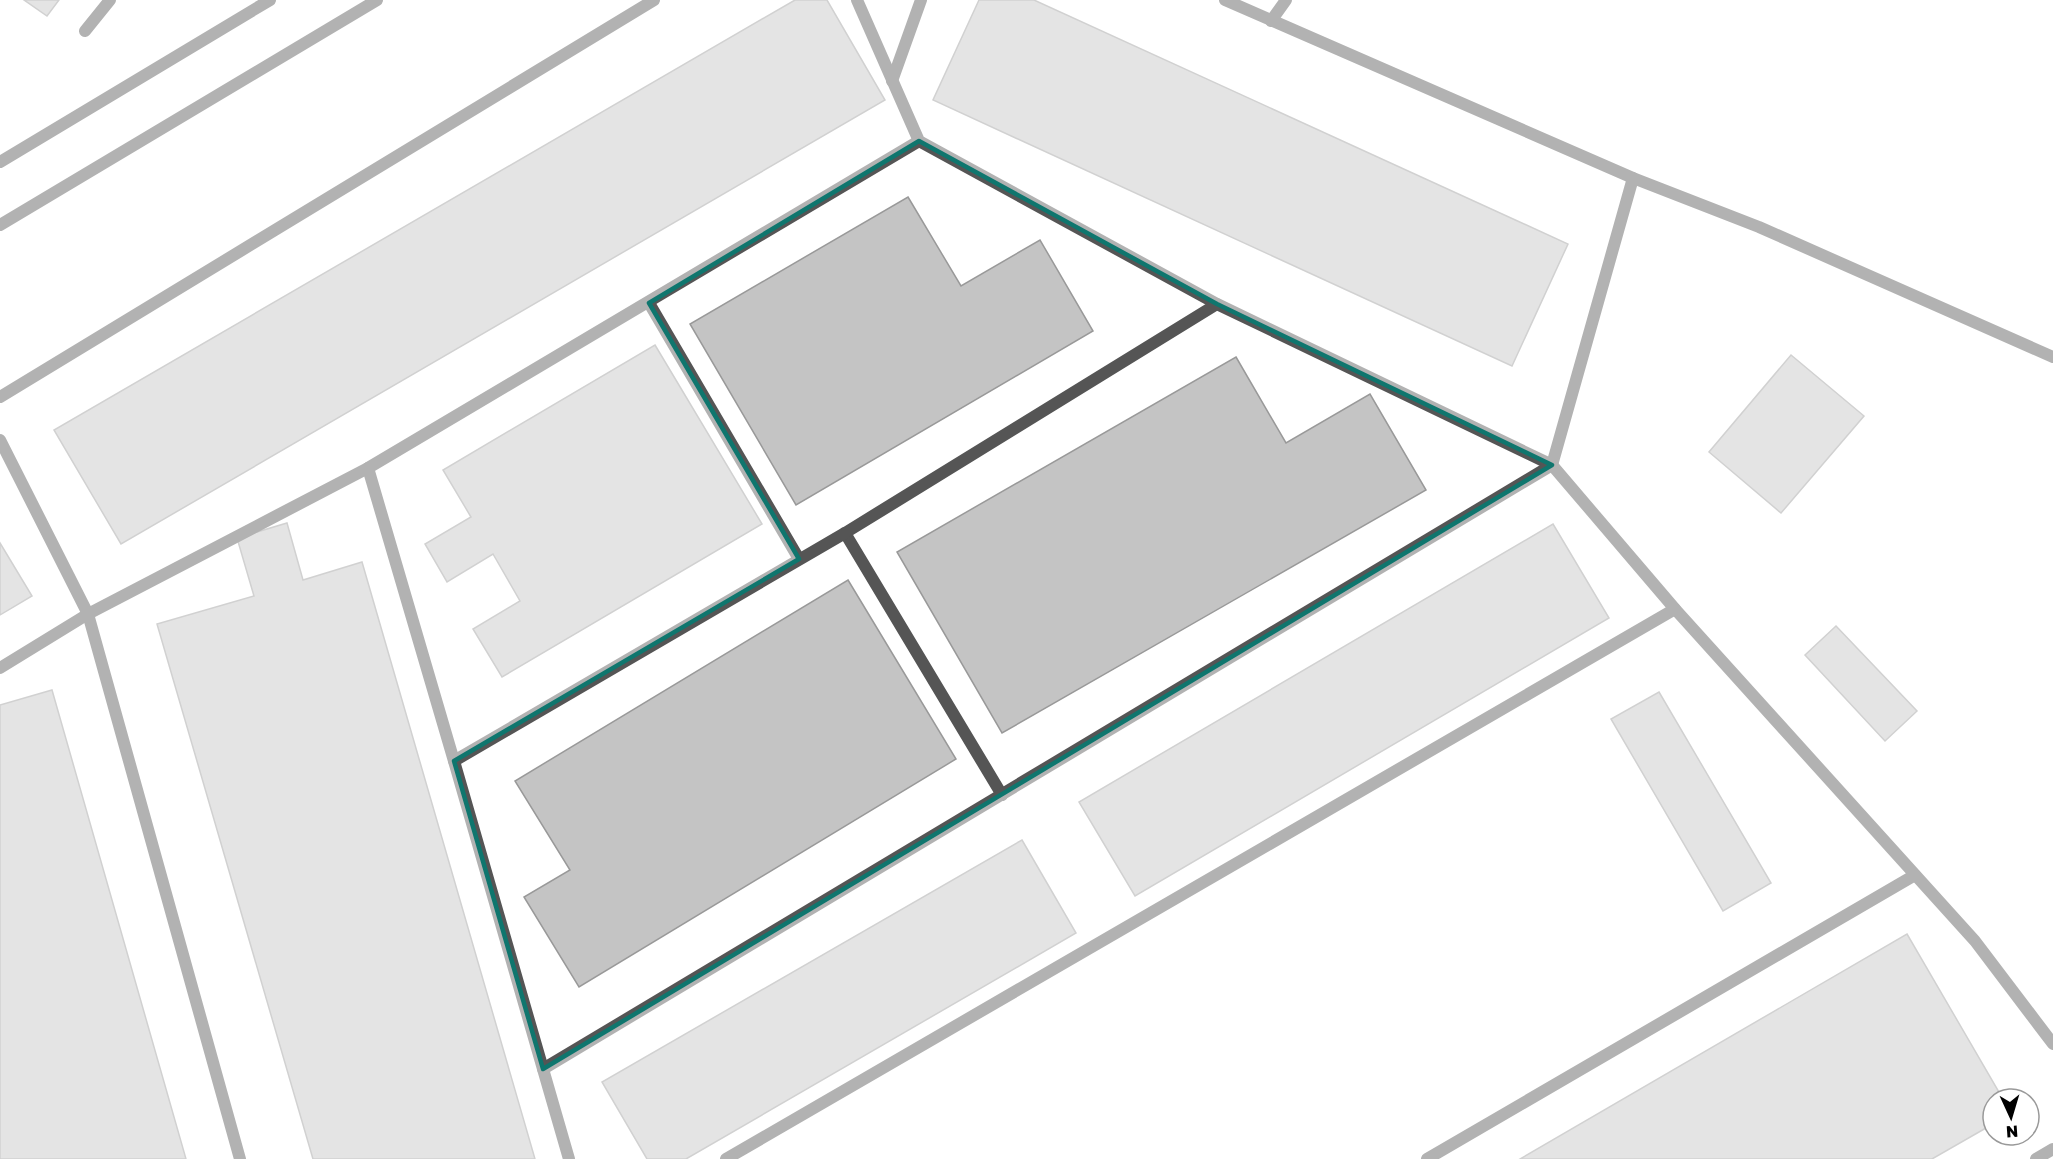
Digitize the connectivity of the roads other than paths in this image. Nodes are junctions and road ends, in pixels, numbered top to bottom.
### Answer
1 (110, 0) edge
2 (270, 0) edge
3 (377, 0) edge
4 (654, 0) edge
5 (857, 0) edge
6 (921, 0) edge
7 (1225, 0) edge
8 (1286, 0) edge
9 (1271, 21) junction
10 (85, 31) dead end
11 (892, 81) junction
12 (919, 141) junction
13 (0, 162) edge
14 (1633, 178) junction
15 (0, 225) edge
16 (649, 303) junction
17 (1217, 304) junction
18 (2053, 357) edge
19 (0, 397) edge
20 (0, 440) edge
21 (1552, 465) junction
22 (368, 468) junction
23 (845, 532) junction
24 (799, 559) junction
25 (1676, 609) junction
26 (88, 614) junction
27 (0, 668) edge
28 (454, 761) junction
29 (1002, 795) junction
30 (1915, 875) junction
31 (2053, 1044) edge
32 (543, 1070) junction
33 (2053, 1149) edge
34 (240, 1159) edge
35 (570, 1159) edge
36 (726, 1159) edge
37 (1427, 1159) edge
38 (2036, 1159) edge

1 - 10 street
2 - 13 street
3 - 15 street
4 - 19 street
5 - 11 street
6 - 11 street
7 - 9 street
8 - 9 street
9 - 14 street
11 - 12 street
12 - 16 street
12 - 17 street
14 - 18 street
14 - 21 street
16 - 22 street
16 - 24 street
17 - 21 street
17 - 23 street
20 - 26 street
21 - 25 street
21 - 29 street
22 - 26 street
22 - 28 street
23 - 24 street
23 - 29 street
24 - 28 street
25 - 30 street
25 - 36 street
26 - 27 street
26 - 34 street
28 - 32 street
29 - 32 street
30 - 31 street
30 - 37 street
32 - 35 street
33 - 38 street

